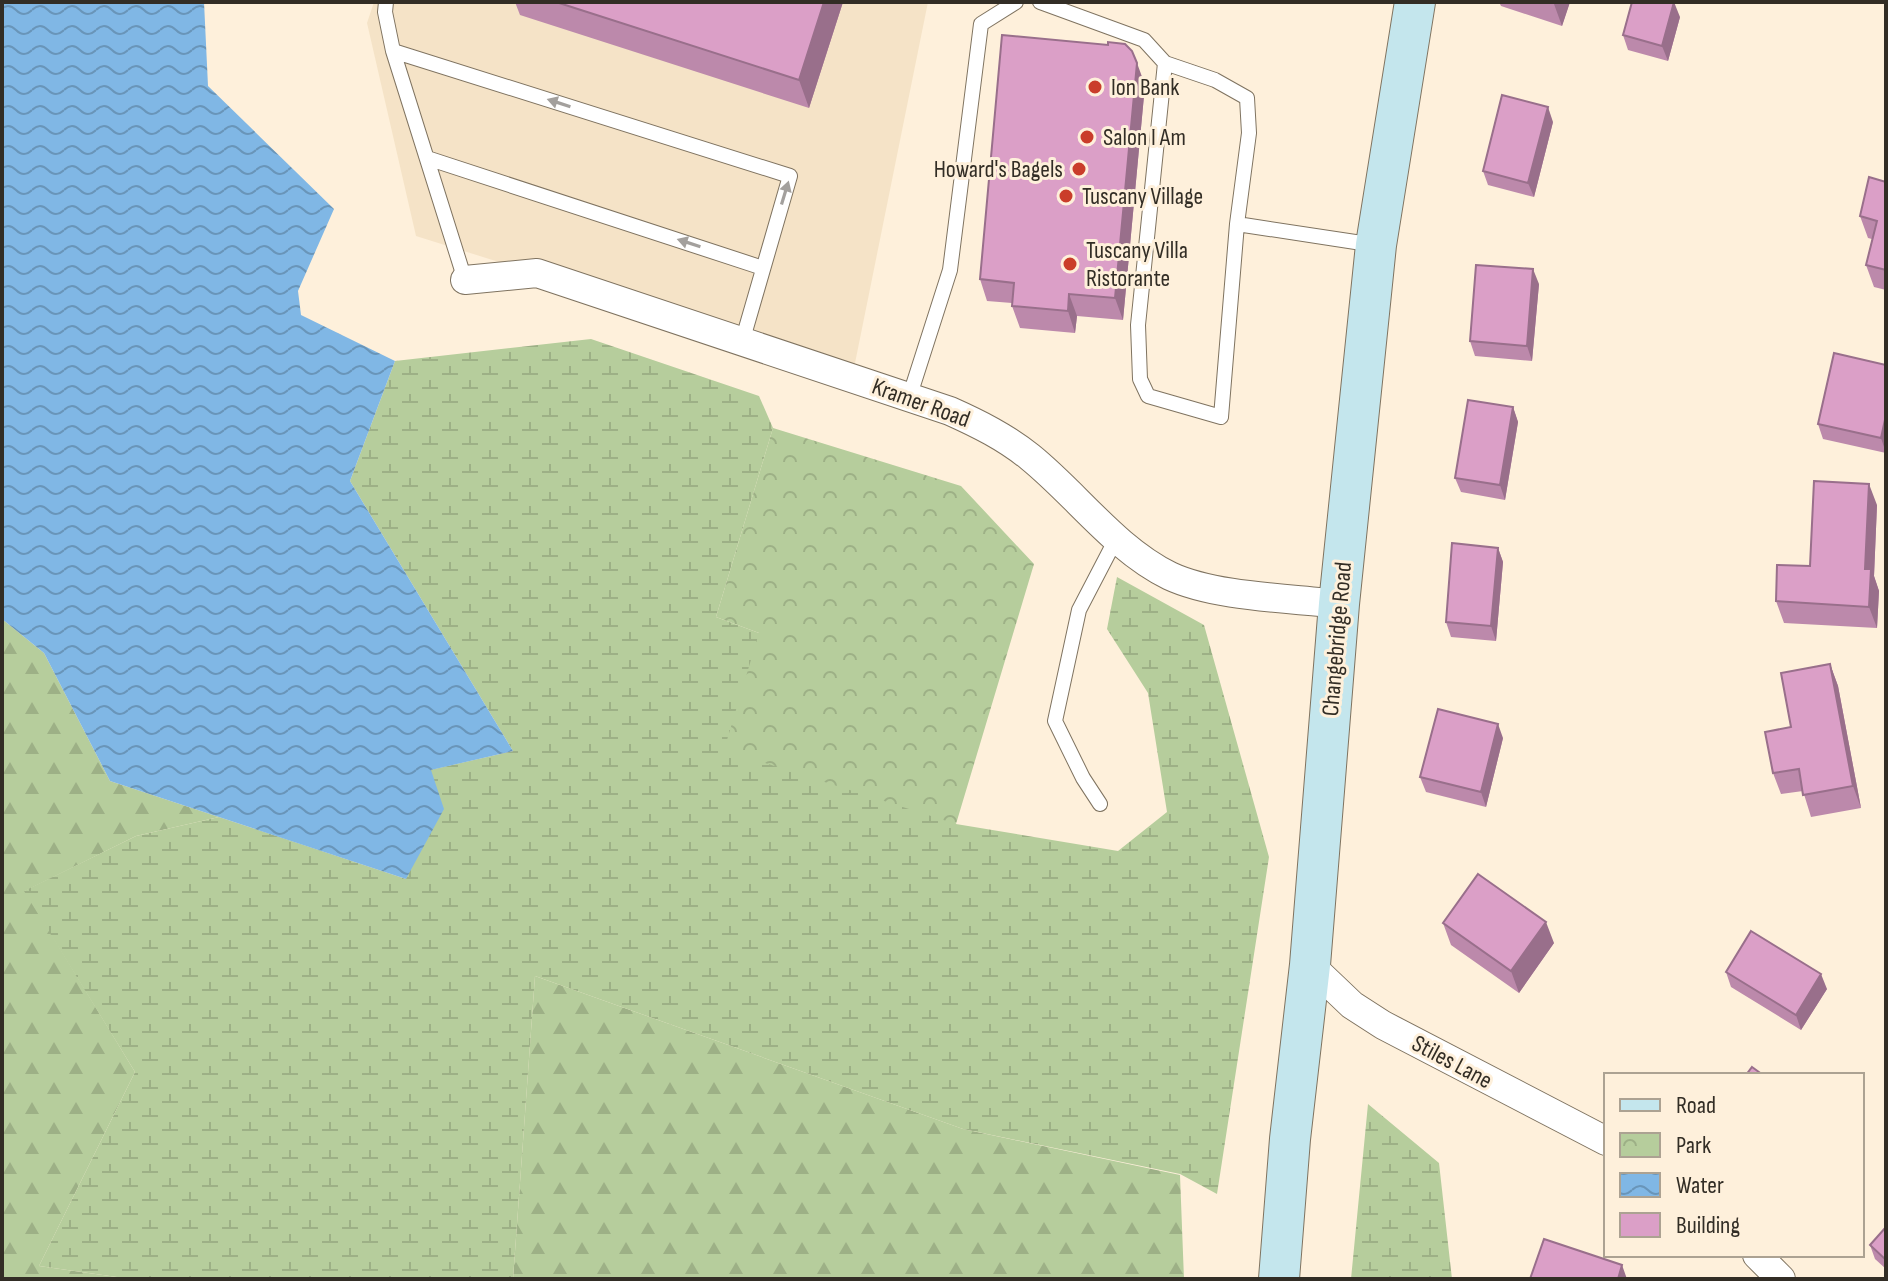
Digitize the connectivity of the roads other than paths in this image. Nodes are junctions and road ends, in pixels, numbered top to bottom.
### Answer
1 (386, 2) edge
2 (1016, 2) edge
3 (1040, 2) edge
4 (1415, 2) edge
5 (393, 51) junction
6 (1165, 63) junction
7 (427, 158) junction
8 (1237, 224) junction
9 (1376, 245) junction
10 (763, 268) junction
11 (465, 280) joint
12 (742, 342) junction
13 (909, 398) junction
14 (1117, 537) junction
15 (1339, 604) junction
16 (1100, 804) dead end
17 (1310, 965) junction
18 (1604, 1140) edge
19 (1759, 1257) edge
20 (1279, 1279) edge
21 (1781, 1279) edge

1 - 5 lane
2 - 13 lane
3 - 6 lane
4 - 9 main road, Changebridge Road
5 - 7 lane
10 -> 5 lane
6 - 8 lane
6 - 8 lane
10 -> 7 lane
7 - 11 lane
8 - 9 lane
9 - 15 main road, Changebridge Road
10 - 12 lane
11 - 12 street, Kramer Road
12 - 13 street, Kramer Road
13 - 14 street, Kramer Road
14 - 15 street, Kramer Road
14 - 16 lane
15 - 17 main road, Changebridge Road
17 - 18 street, Stiles Lane
17 - 20 main road, Changebridge Road
19 - 21 street

